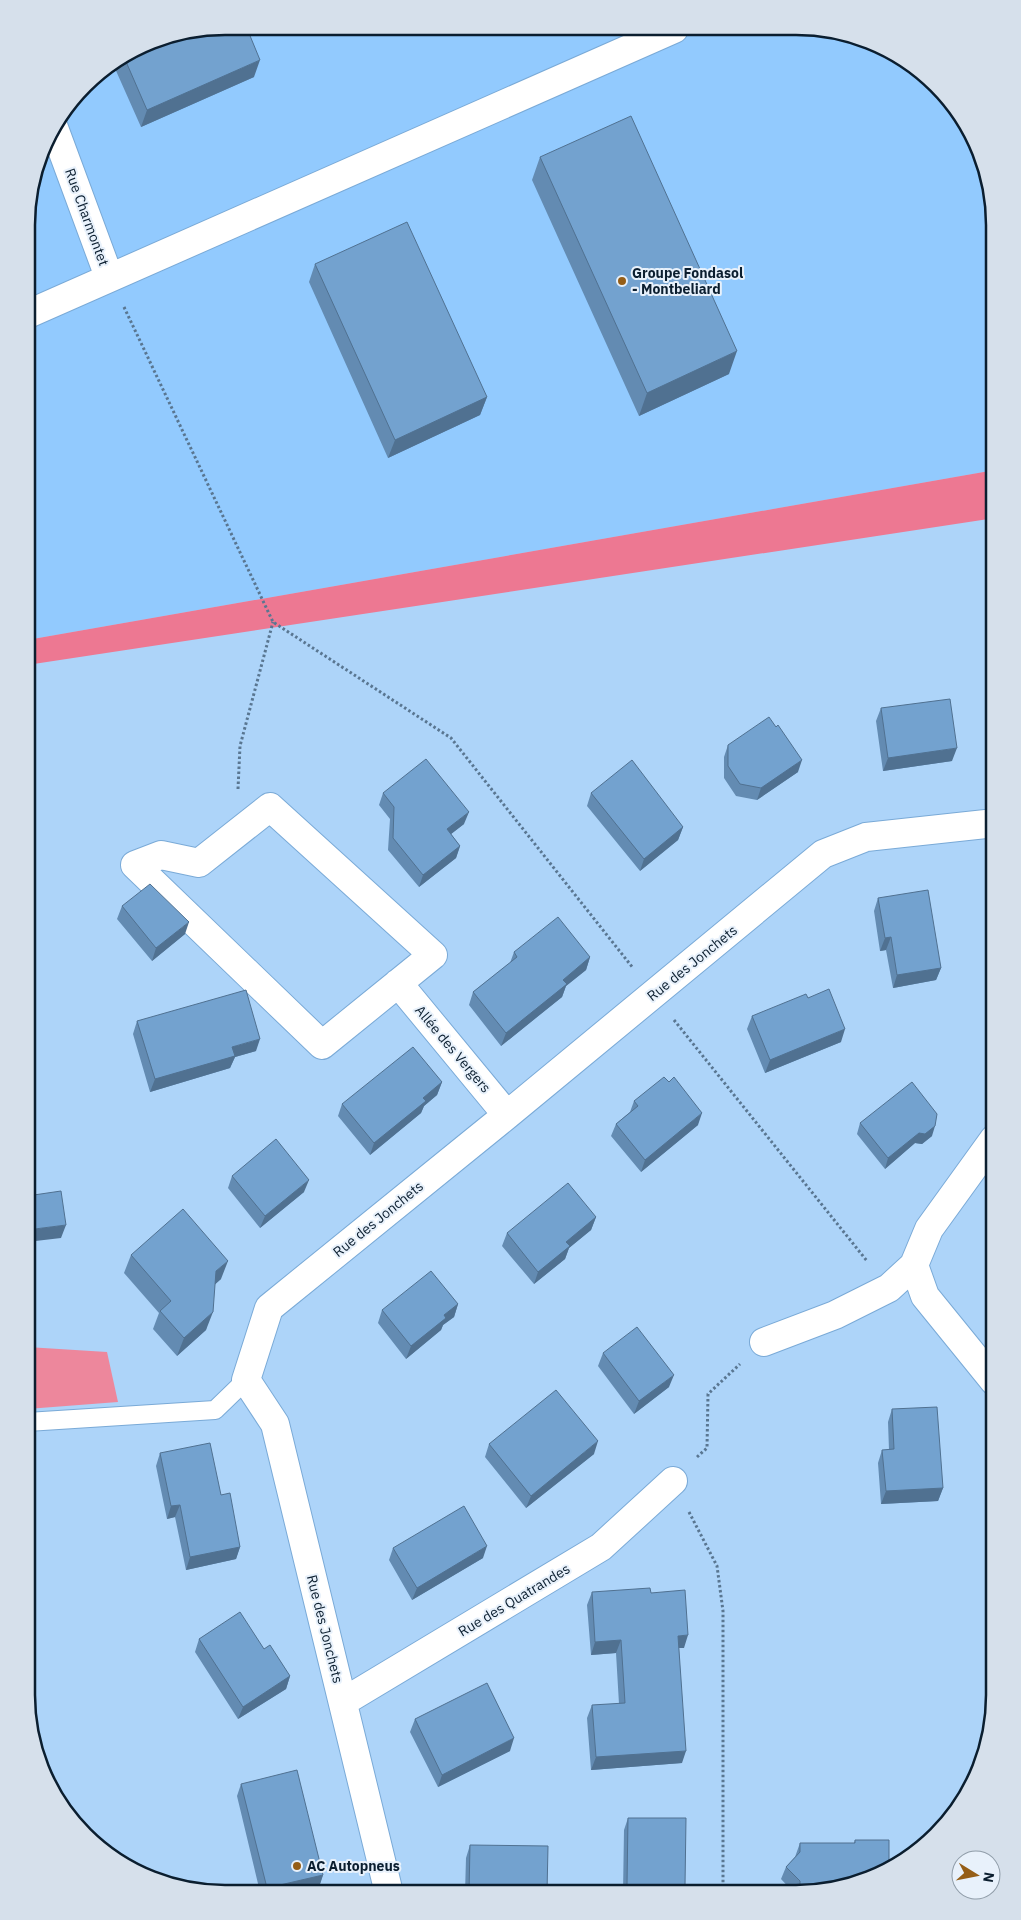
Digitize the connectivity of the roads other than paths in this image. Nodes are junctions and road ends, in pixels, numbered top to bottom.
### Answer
1 (660, 35) edge
2 (57, 136) edge
3 (109, 277) junction
4 (35, 311) edge
5 (986, 823) edge
6 (398, 983) junction
7 (508, 1115) junction
8 (986, 1150) edge
9 (914, 1265) junction
10 (764, 1342) road end
11 (986, 1371) edge
12 (246, 1380) junction
13 (35, 1421) edge
14 (673, 1481) road end
15 (343, 1702) junction
16 (387, 1885) edge

1 - 3 street
2 - 3 street, Rue Charmontet
3 - 4 street
5 - 7 street, Rue des Jonchets
6 - 6 street
6 - 7 street, Allée des Vergers
7 - 12 street, Rue des Jonchets
8 - 9 street
9 - 10 street
9 - 11 street
12 - 13 lane
12 - 15 street, Rue des Jonchets
14 - 15 street, Rue des Quatrandes
15 - 16 street, Rue des Jonchets

